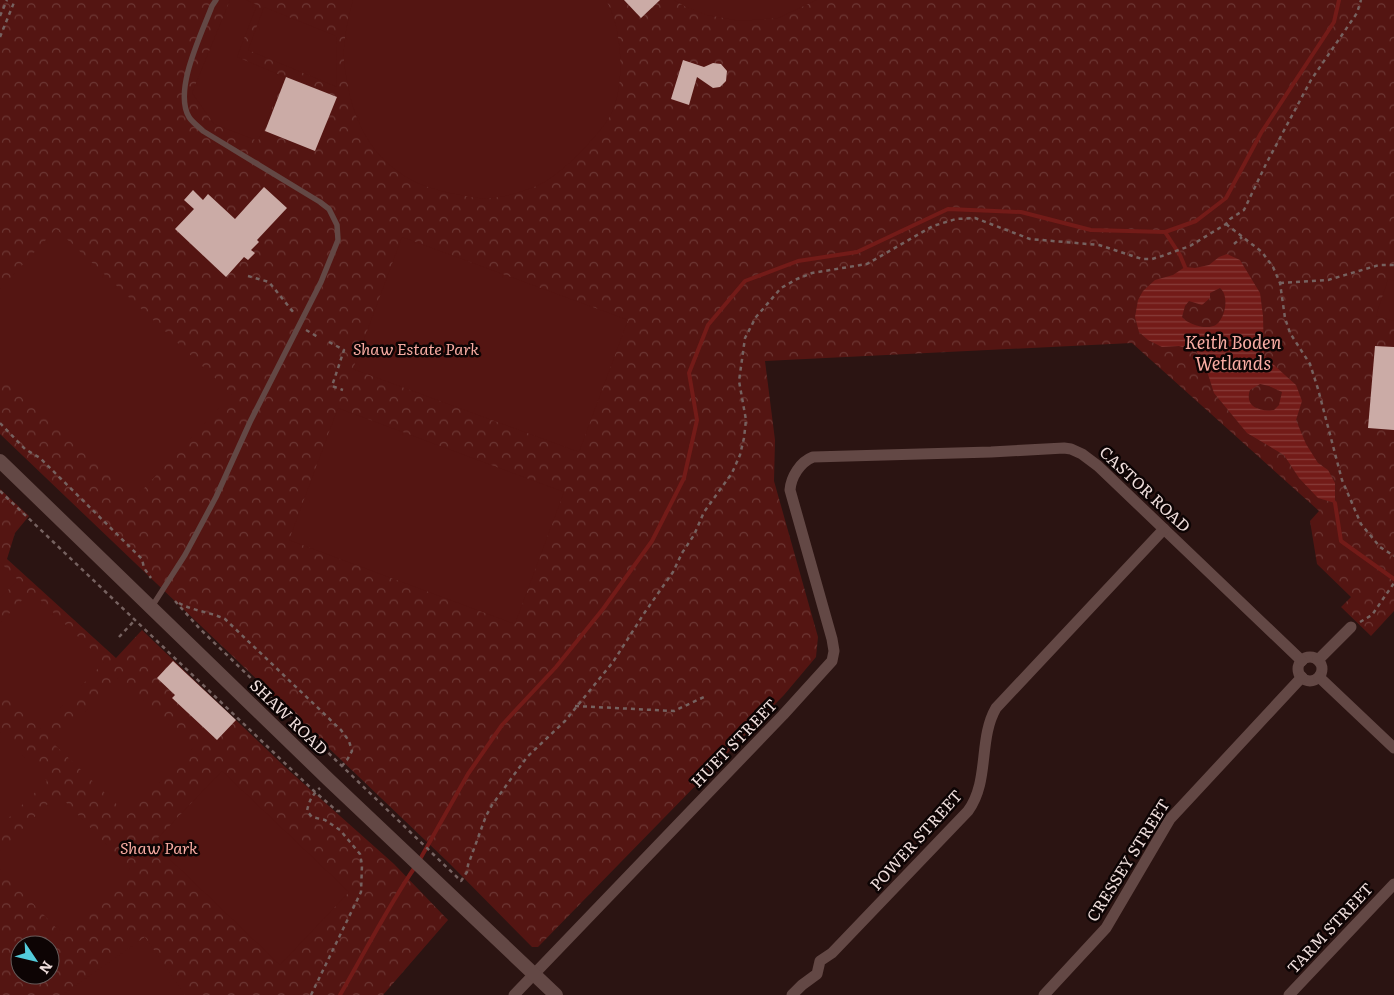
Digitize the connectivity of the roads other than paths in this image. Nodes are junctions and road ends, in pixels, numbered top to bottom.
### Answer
1 (216, 0) edge
2 (0, 461) edge
3 (803, 463) joint
4 (1164, 529) junction
5 (151, 608) junction
6 (1351, 627) road end
7 (1318, 660) junction
8 (1302, 661) junction
9 (1302, 677) junction
10 (1319, 677) junction
11 (1394, 748) edge
12 (1394, 884) edge
13 (534, 974) junction
14 (514, 995) edge
15 (556, 995) edge
16 (792, 995) edge
17 (1044, 995) edge
18 (1289, 995) edge

1 - 5 lane
2 - 5 street, SHAW ROAD
3 - 4 street, CASTOR ROAD
3 - 13 street, HUET STREET
4 - 8 street, CASTOR ROAD
4 - 16 street, POWER STREET
5 - 13 street, SHAW ROAD
6 - 7 street
7 - 8 street
7 - 10 street
8 - 9 street
9 - 10 street
9 - 17 street, CRESSEY STREET
10 - 11 street
12 - 18 street, TARM STREET
13 - 14 street, HUET STREET
13 - 15 street, SHAW ROAD

